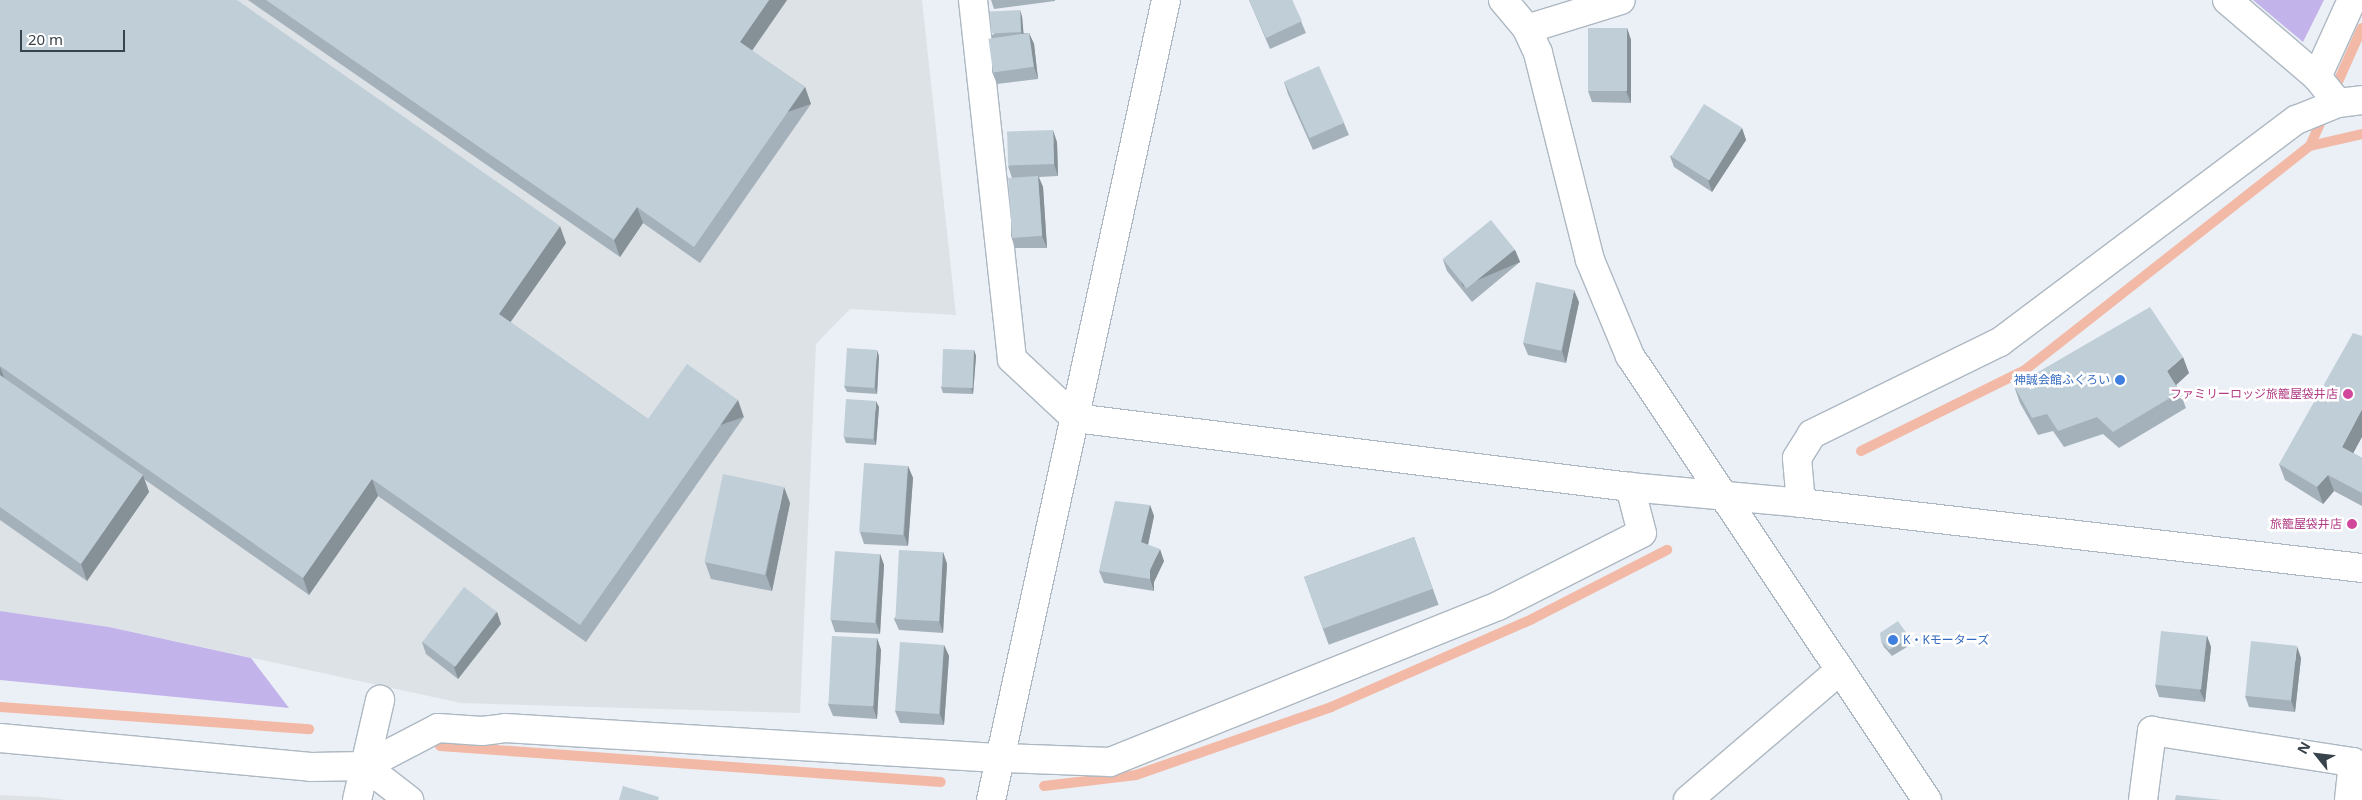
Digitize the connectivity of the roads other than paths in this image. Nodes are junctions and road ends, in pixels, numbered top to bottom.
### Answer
1 (973, 0) edge
2 (1166, 0) edge
3 (1503, 0) edge
4 (1621, 0) edge
5 (2227, 0) edge
6 (2352, 0) edge
7 (1527, 29) junction
8 (2317, 77) junction
9 (2350, 102) edge
10 (1074, 418) junction
11 (1630, 487) junction
12 (1722, 495) junction
13 (1801, 503) junction
14 (2362, 568) edge
15 (1840, 670) junction
16 (380, 700) dead end
17 (0, 738) edge
18 (1000, 758) junction
19 (365, 766) junction
20 (357, 800) edge
21 (409, 800) edge
22 (991, 800) edge
23 (1688, 800) edge
24 (1927, 800) edge
25 (2143, 800) edge
26 (2349, 800) edge

1 - 10 street
2 - 10 street
3 - 7 street
4 - 7 street
5 - 8 street
6 - 8 street
7 - 12 street
8 - 9 street
9 - 13 street
10 - 11 street
10 - 18 street
11 - 12 street
11 - 18 street
12 - 13 street
12 - 15 street
13 - 14 street
15 - 23 street
15 - 24 street
16 - 19 street
17 - 19 street
18 - 19 street
18 - 22 street
19 - 20 street
19 - 21 street
25 - 26 street

